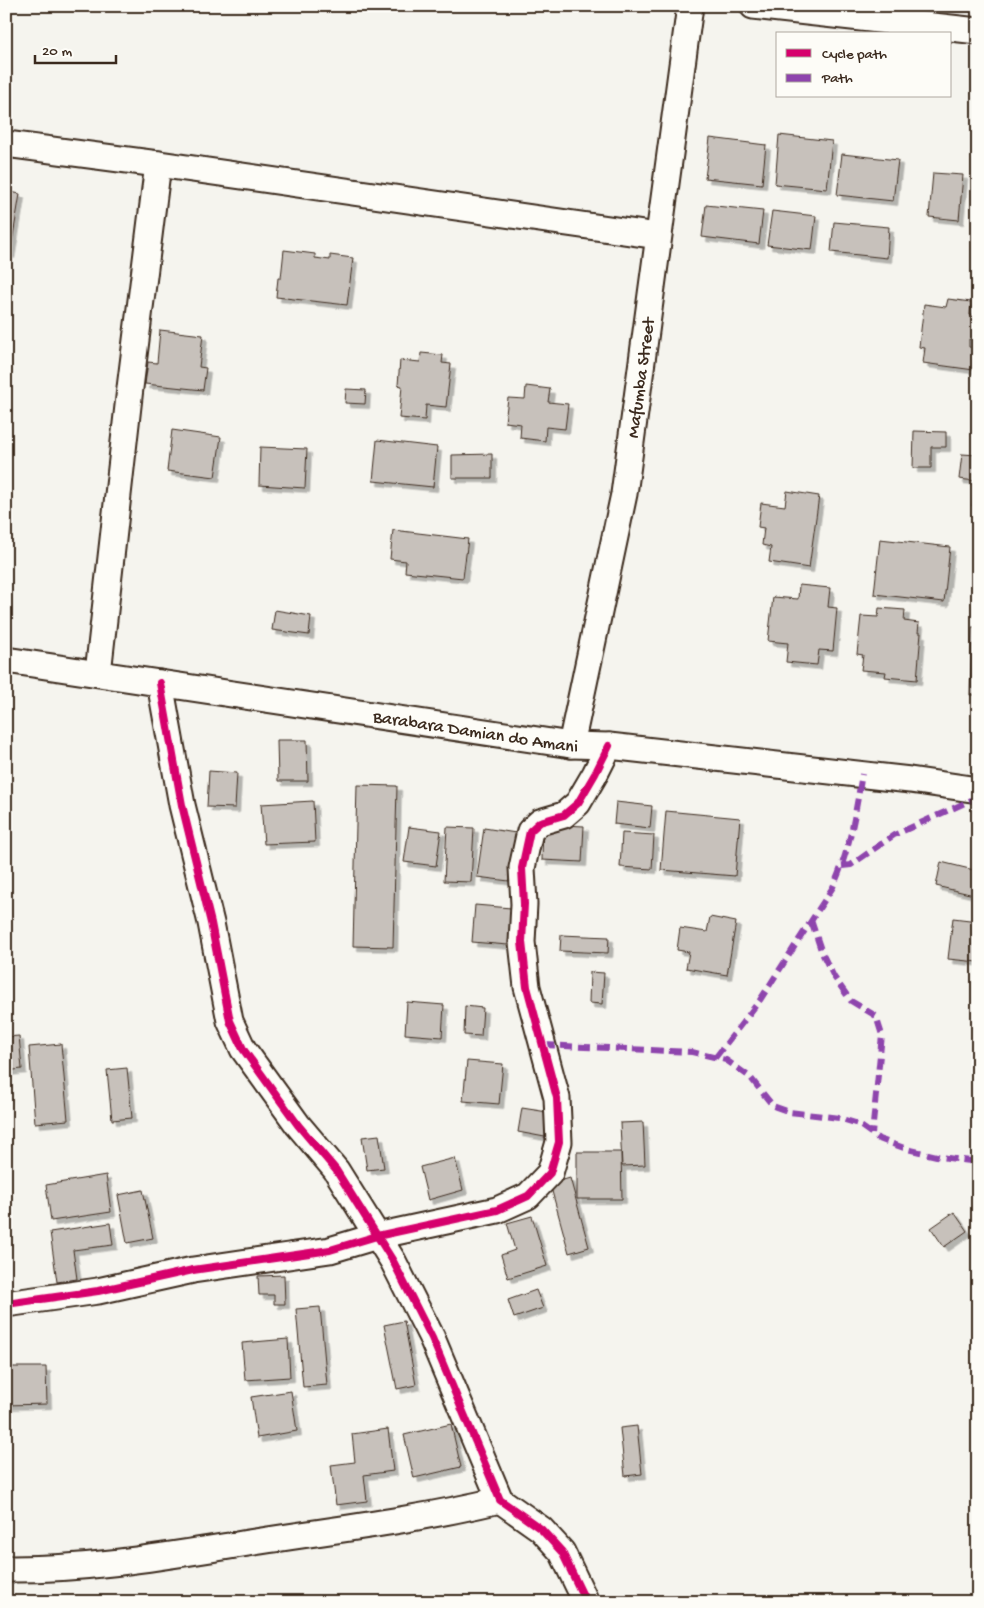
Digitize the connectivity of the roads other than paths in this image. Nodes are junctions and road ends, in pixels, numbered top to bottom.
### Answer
1 (690, 6) edge
2 (753, 6) edge
3 (978, 31) edge
4 (6, 144) edge
5 (158, 164) junction
6 (658, 236) junction
7 (6, 660) edge
8 (98, 673) junction
9 (160, 683) junction
10 (571, 745) junction
11 (608, 746) junction
12 (978, 790) edge
13 (377, 1236) junction
14 (6, 1304) edge
15 (500, 1500) junction
16 (6, 1569) edge
17 (586, 1602) edge

1 - 6 street, Mafumba Street
2 - 3 street
4 - 5 street
5 - 6 street
5 - 8 street
6 - 10 street, Mafumba Street
7 - 8 street, Barabara Damian do Amani
8 - 9 street, Barabara Damian do Amani
9 - 10 street, Barabara Damian do Amani
9 - 13 street
10 - 11 street, Barabara Damian do Amani
11 - 12 street, Barabara Damian do Amani
11 - 13 street
13 - 14 street
13 - 15 street
15 - 16 street
15 - 17 street

